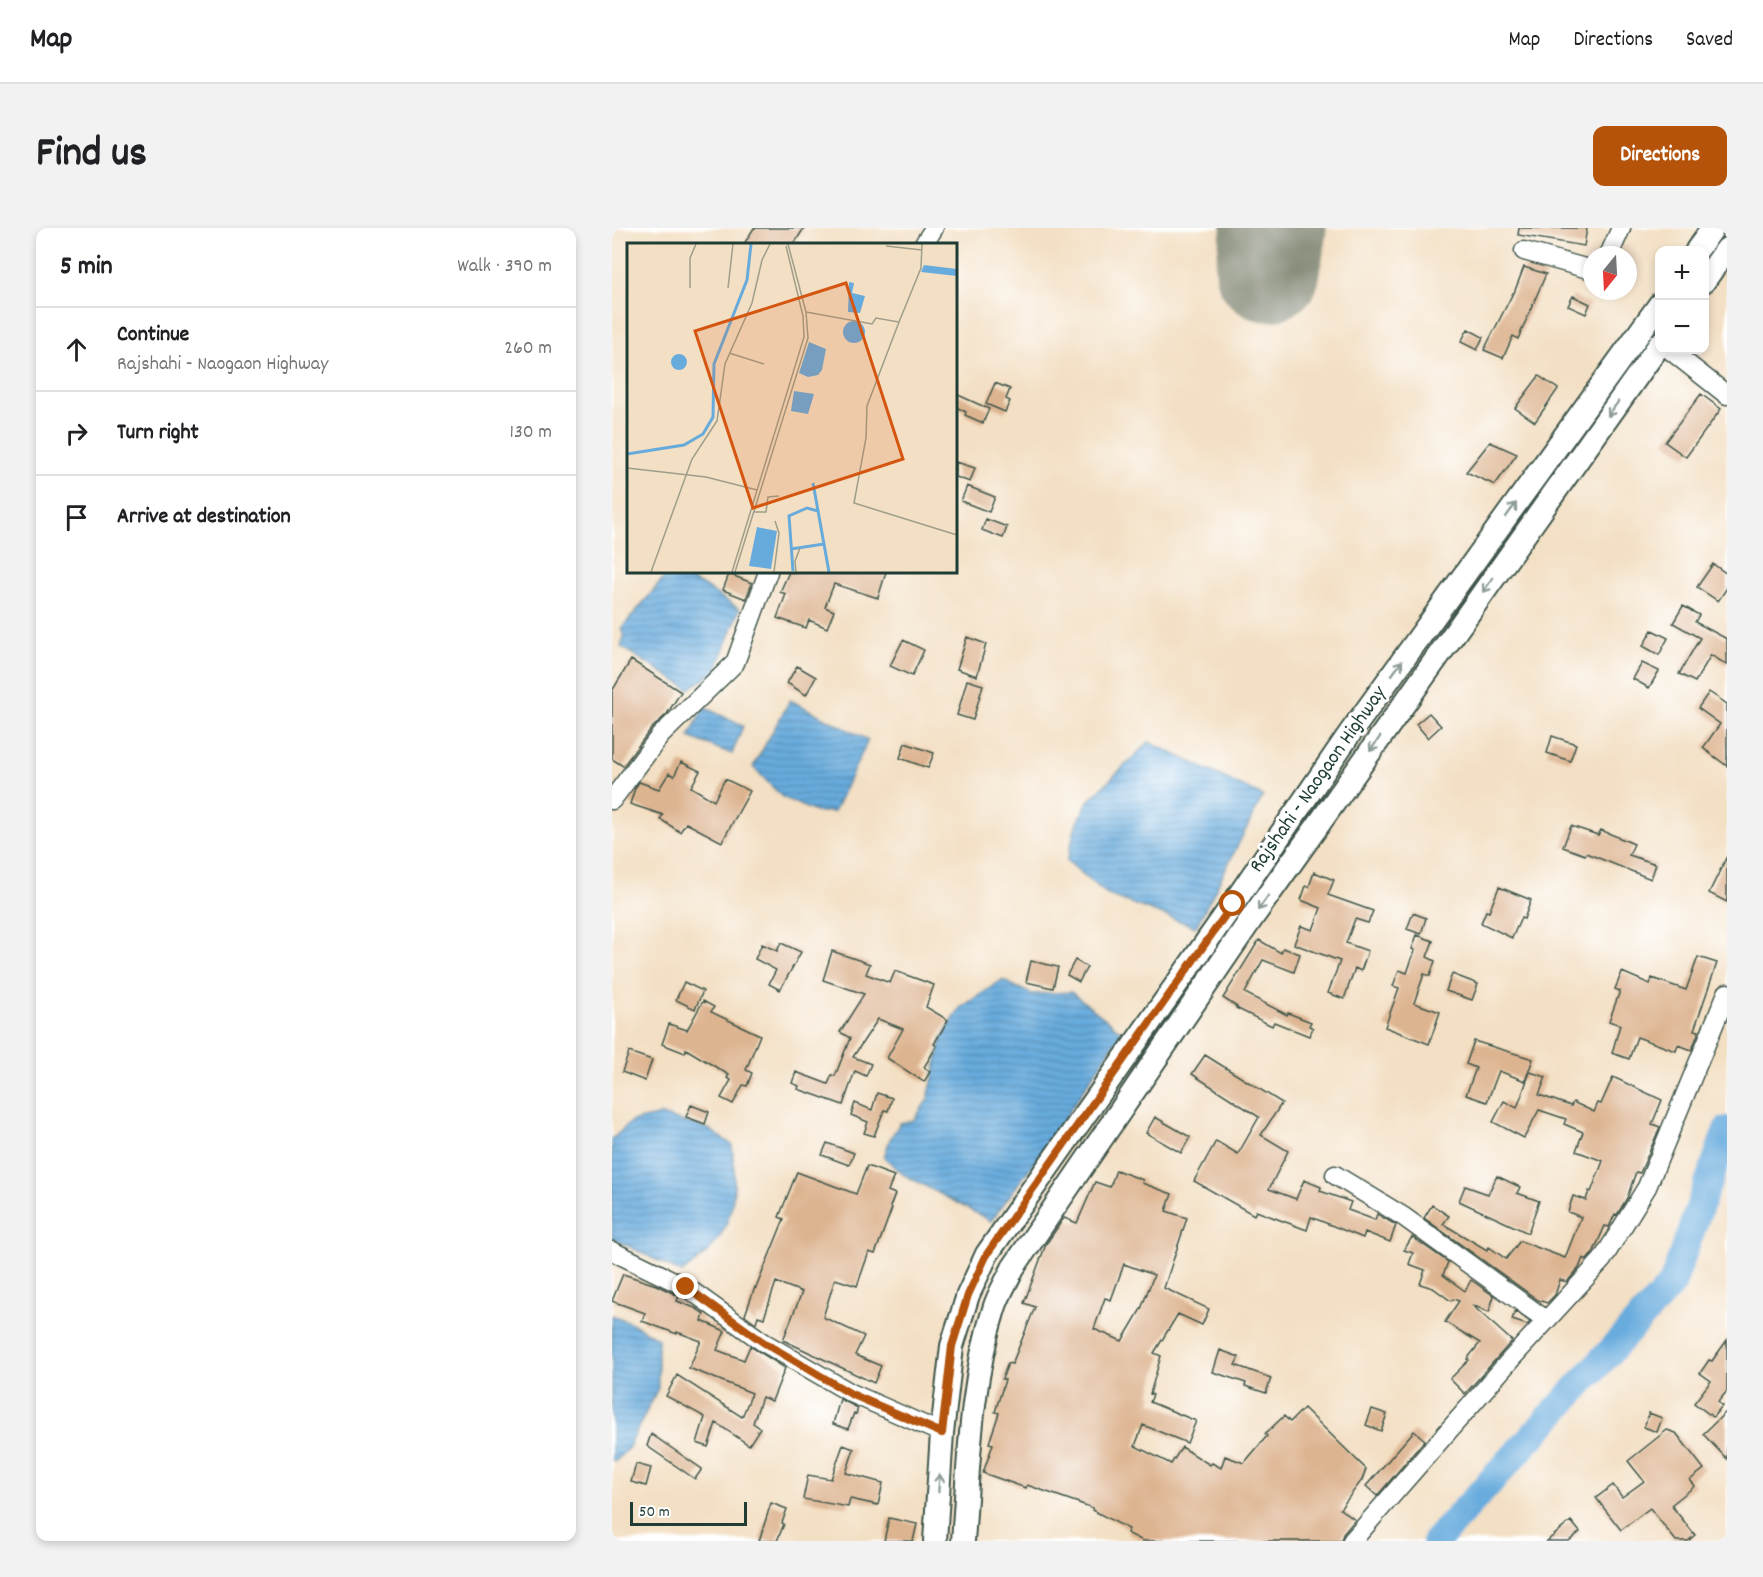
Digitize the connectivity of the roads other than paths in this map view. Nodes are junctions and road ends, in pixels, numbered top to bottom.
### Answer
1 (934, 228) edge
2 (1621, 228) edge
3 (1713, 228) edge
4 (925, 243) edge
5 (1613, 246) edge
6 (1700, 246) edge
7 (1727, 249) edge
8 (1524, 251) dead end
9 (1583, 267) edge
10 (1709, 274) edge
11 (1655, 310) edge
12 (1655, 350) edge
13 (1675, 354) edge
14 (1611, 372) junction
15 (1630, 386) junction
16 (1727, 395) edge
17 (768, 573) edge
18 (612, 800) edge
19 (1727, 993) edge
20 (1335, 1174) dead end
21 (612, 1251) edge
22 (1546, 1320) junction
23 (942, 1433) junction
24 (935, 1541) edge
25 (963, 1541) edge
26 (1353, 1541) edge

1 - 4 street
2 - 5 street
3 - 6 main road
7 - 10 main road
8 - 9 street
11 - 14 main road, Rajshahi - Naogaon Highway
12 - 15 main road, Rajshahi - Naogaon Highway
13 - 16 street
14 - 15 main road
23 -> 14 main road, Rajshahi - Naogaon Highway
15 -> 25 main road, Rajshahi - Naogaon Highway
17 - 18 street
19 - 22 street
20 - 22 street
21 - 23 street
22 - 26 street
24 -> 23 main road, Rajshahi - Naogaon Highway

